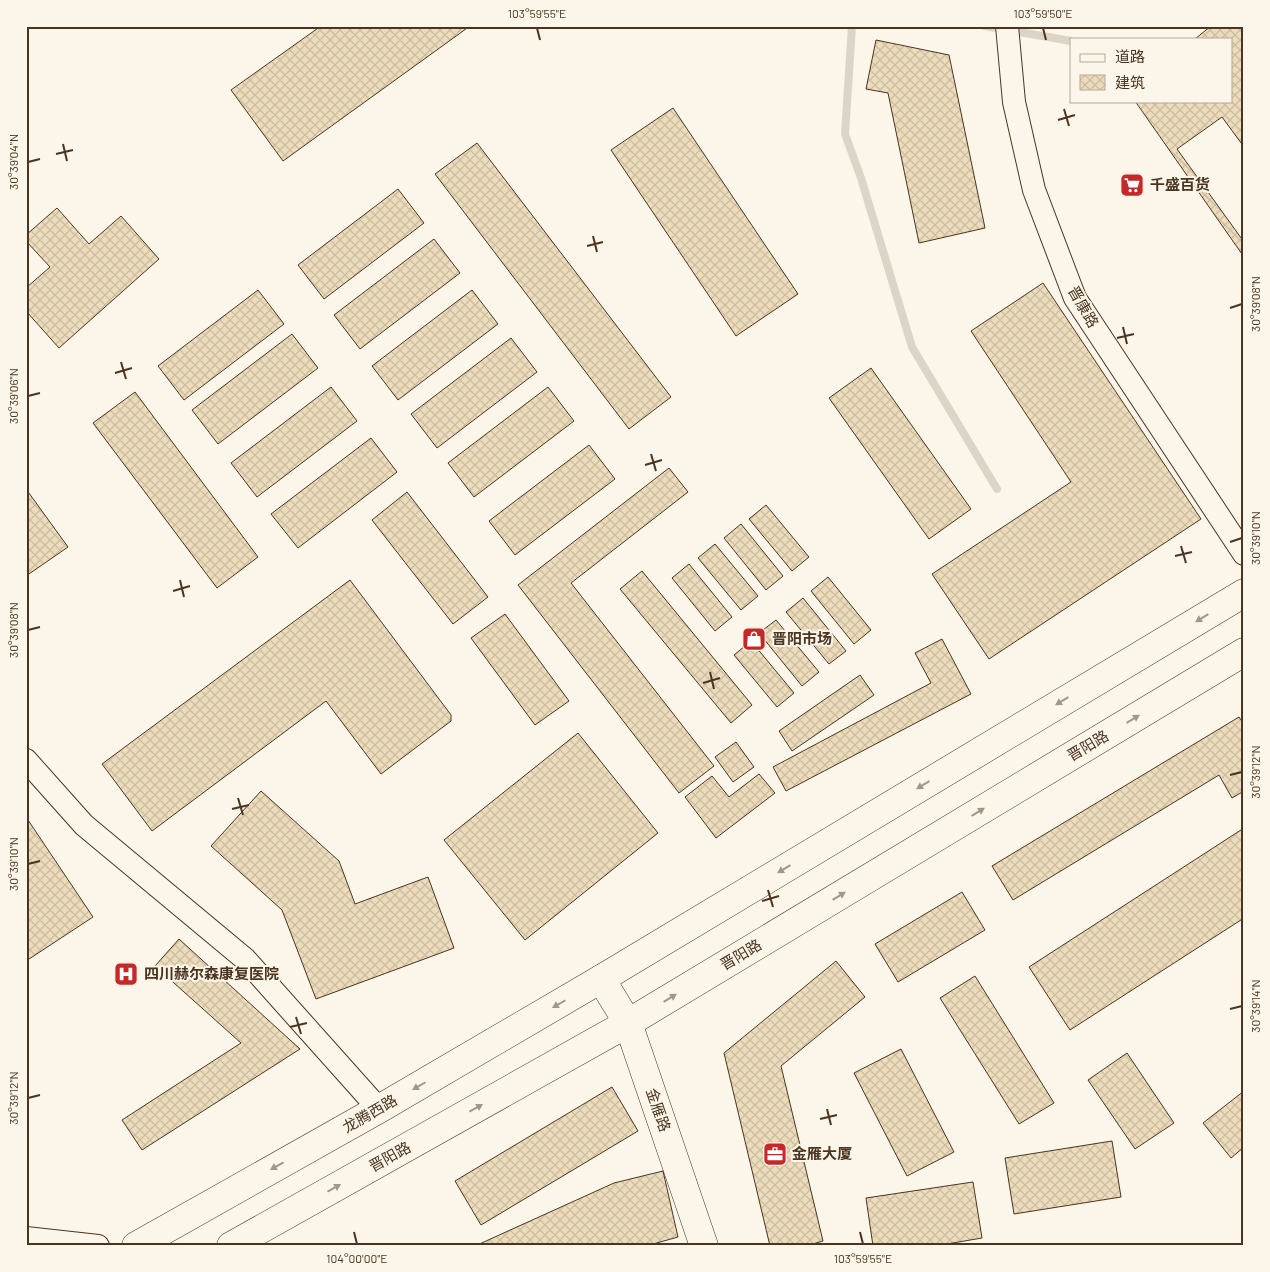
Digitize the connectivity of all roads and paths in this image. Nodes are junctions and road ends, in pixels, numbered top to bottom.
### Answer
1 (1007, 26) edge
2 (1244, 554) edge
3 (1244, 593) edge
4 (1244, 652) edge
5 (26, 760) edge
6 (601, 979) junction
7 (628, 1023) junction
8 (379, 1109) junction
9 (26, 1238) edge
10 (98, 1246) edge
11 (136, 1246) edge
12 (231, 1246) edge
13 (704, 1246) edge

1 - 2 street, 晋康路
3 -> 6 main road
7 -> 4 main road, 晋阳路
5 - 8 street
6 - 7 main road, 金雁路
6 -> 8 main road, 龙腾西路
12 -> 7 main road, 晋阳路
7 - 13 main road, 金雁路
8 -> 11 main road, 龙腾西路
9 - 10 street

